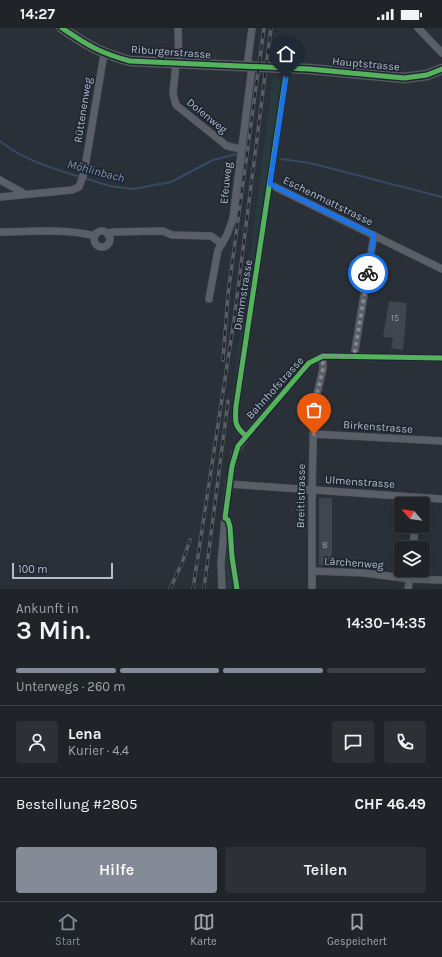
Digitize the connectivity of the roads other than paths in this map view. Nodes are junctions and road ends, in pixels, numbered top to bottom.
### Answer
1 (62, 28) edge
2 (178, 28) edge
3 (252, 28) edge
4 (418, 28) edge
5 (442, 53) edge
6 (104, 54) junction
7 (177, 64) junction
8 (250, 67) junction
9 (287, 68) junction
10 (442, 71) edge
11 (241, 149) junction
12 (0, 180) edge
13 (270, 184) junction
14 (25, 194) junction
15 (0, 197) edge
16 (0, 232) edge
17 (108, 235) junction
18 (374, 235) junction
19 (95, 236) junction
20 (222, 244) junction
21 (442, 269) edge
22 (209, 299) dead end
23 (323, 356) junction
24 (354, 356) junction
25 (442, 358) edge
26 (314, 434) junction
27 (246, 436) junction
28 (442, 442) edge
29 (229, 484) junction
30 (312, 490) junction
31 (394, 499) edge
32 (442, 499) edge
33 (430, 500) edge
34 (225, 518) junction
35 (312, 571) junction
36 (410, 579) junction
37 (442, 580) edge
38 (222, 589) edge
39 (237, 589) edge
40 (312, 589) edge
41 (408, 589) edge

1 - 6 street, Riburgerstrasse
2 - 7 street
3 - 8 street, Efeuweg
4 - 5 street
6 - 7 street, Riburgerstrasse
6 - 14 street, Rüttenenweg
7 - 8 street, Riburgerstrasse
7 - 11 street, Dolenweg
8 - 9 street, Riburgerstrasse
8 - 11 street, Efeuweg
9 - 10 street, Hauptstrasse
9 - 13 street, Dammstrasse
11 - 20 street, Efeuweg
12 - 14 street
13 - 18 street, Eschenmattstrasse
13 - 27 street, Dammstrasse
14 - 15 street, Rüttenenweg
16 - 19 street
17 - 19 street
17 - 19 street
17 - 20 street
18 - 21 street, Eschenmattstrasse
18 - 24 street
20 - 22 street, Efeuweg
23 - 24 street
23 - 26 street, Breitistrasse
23 - 27 street, Bahnhofstrasse
24 - 25 street
26 - 28 street, Birkenstrasse
26 - 30 street, Breitistrasse
27 - 29 street
29 - 30 street, Ulmenstrasse
29 - 34 street
30 - 31 street, Ulmenstrasse
30 - 35 street, Breitistrasse
32 - 33 street, Ulmenstrasse
34 - 38 street
34 - 39 street
35 - 36 street, Lärchenweg
35 - 40 street, Breitistrasse
36 - 37 street, Lärchenweg
36 - 41 street

